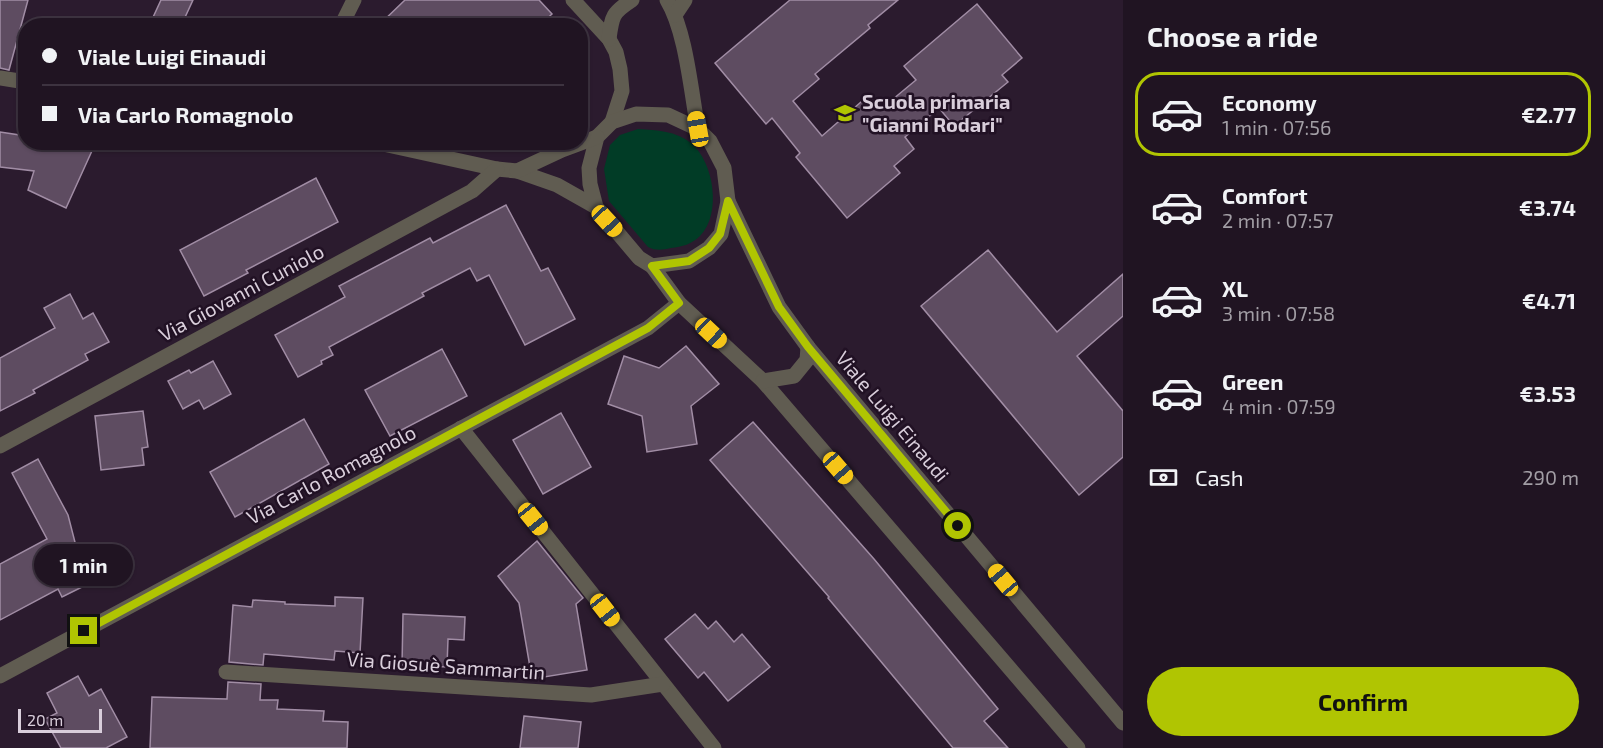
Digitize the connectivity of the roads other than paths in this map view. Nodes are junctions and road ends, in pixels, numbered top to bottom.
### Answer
1 (354, 0) edge
2 (573, 0) edge
3 (632, 0) edge
4 (666, 0) edge
5 (685, 0) edge
6 (675, 15) junction
7 (345, 18) edge
8 (609, 39) junction
9 (0, 78) edge
10 (18, 81) edge
11 (612, 122) junction
12 (698, 129) junction
13 (597, 136) junction
14 (588, 140) edge
15 (410, 150) edge
16 (562, 150) edge
17 (497, 169) junction
18 (518, 171) junction
19 (728, 201) junction
20 (596, 207) junction
21 (652, 266) junction
22 (679, 303) junction
23 (808, 347) junction
24 (763, 381) junction
25 (461, 428) junction
26 (0, 446) edge
27 (226, 672) dead end
28 (0, 676) edge
29 (663, 684) junction
30 (1123, 723) edge
31 (714, 748) edge
32 (1078, 748) edge

1 - 7 street
2 - 8 street
3 - 8 street
4 - 6 street
5 - 6 street
6 - 12 street
8 - 11 street
9 - 10 street
11 - 12 street
11 - 13 street
12 - 19 street
13 - 14 street
13 - 20 street
15 - 17 street
16 - 18 street
17 - 18 street
17 - 26 street, Via Giovanni Cuniolo
18 - 20 street
19 - 21 street
19 - 23 street, Viale Luigi Einaudi
20 - 21 street
21 - 22 street
22 - 24 street
22 - 25 street, Via Carlo Romagnolo
23 - 24 street
23 - 30 street, Viale Luigi Einaudi
24 - 32 street
25 - 28 street, Via Carlo Romagnolo
25 - 29 street
27 - 29 street, Via Giosuè Sammartin
29 - 31 street

